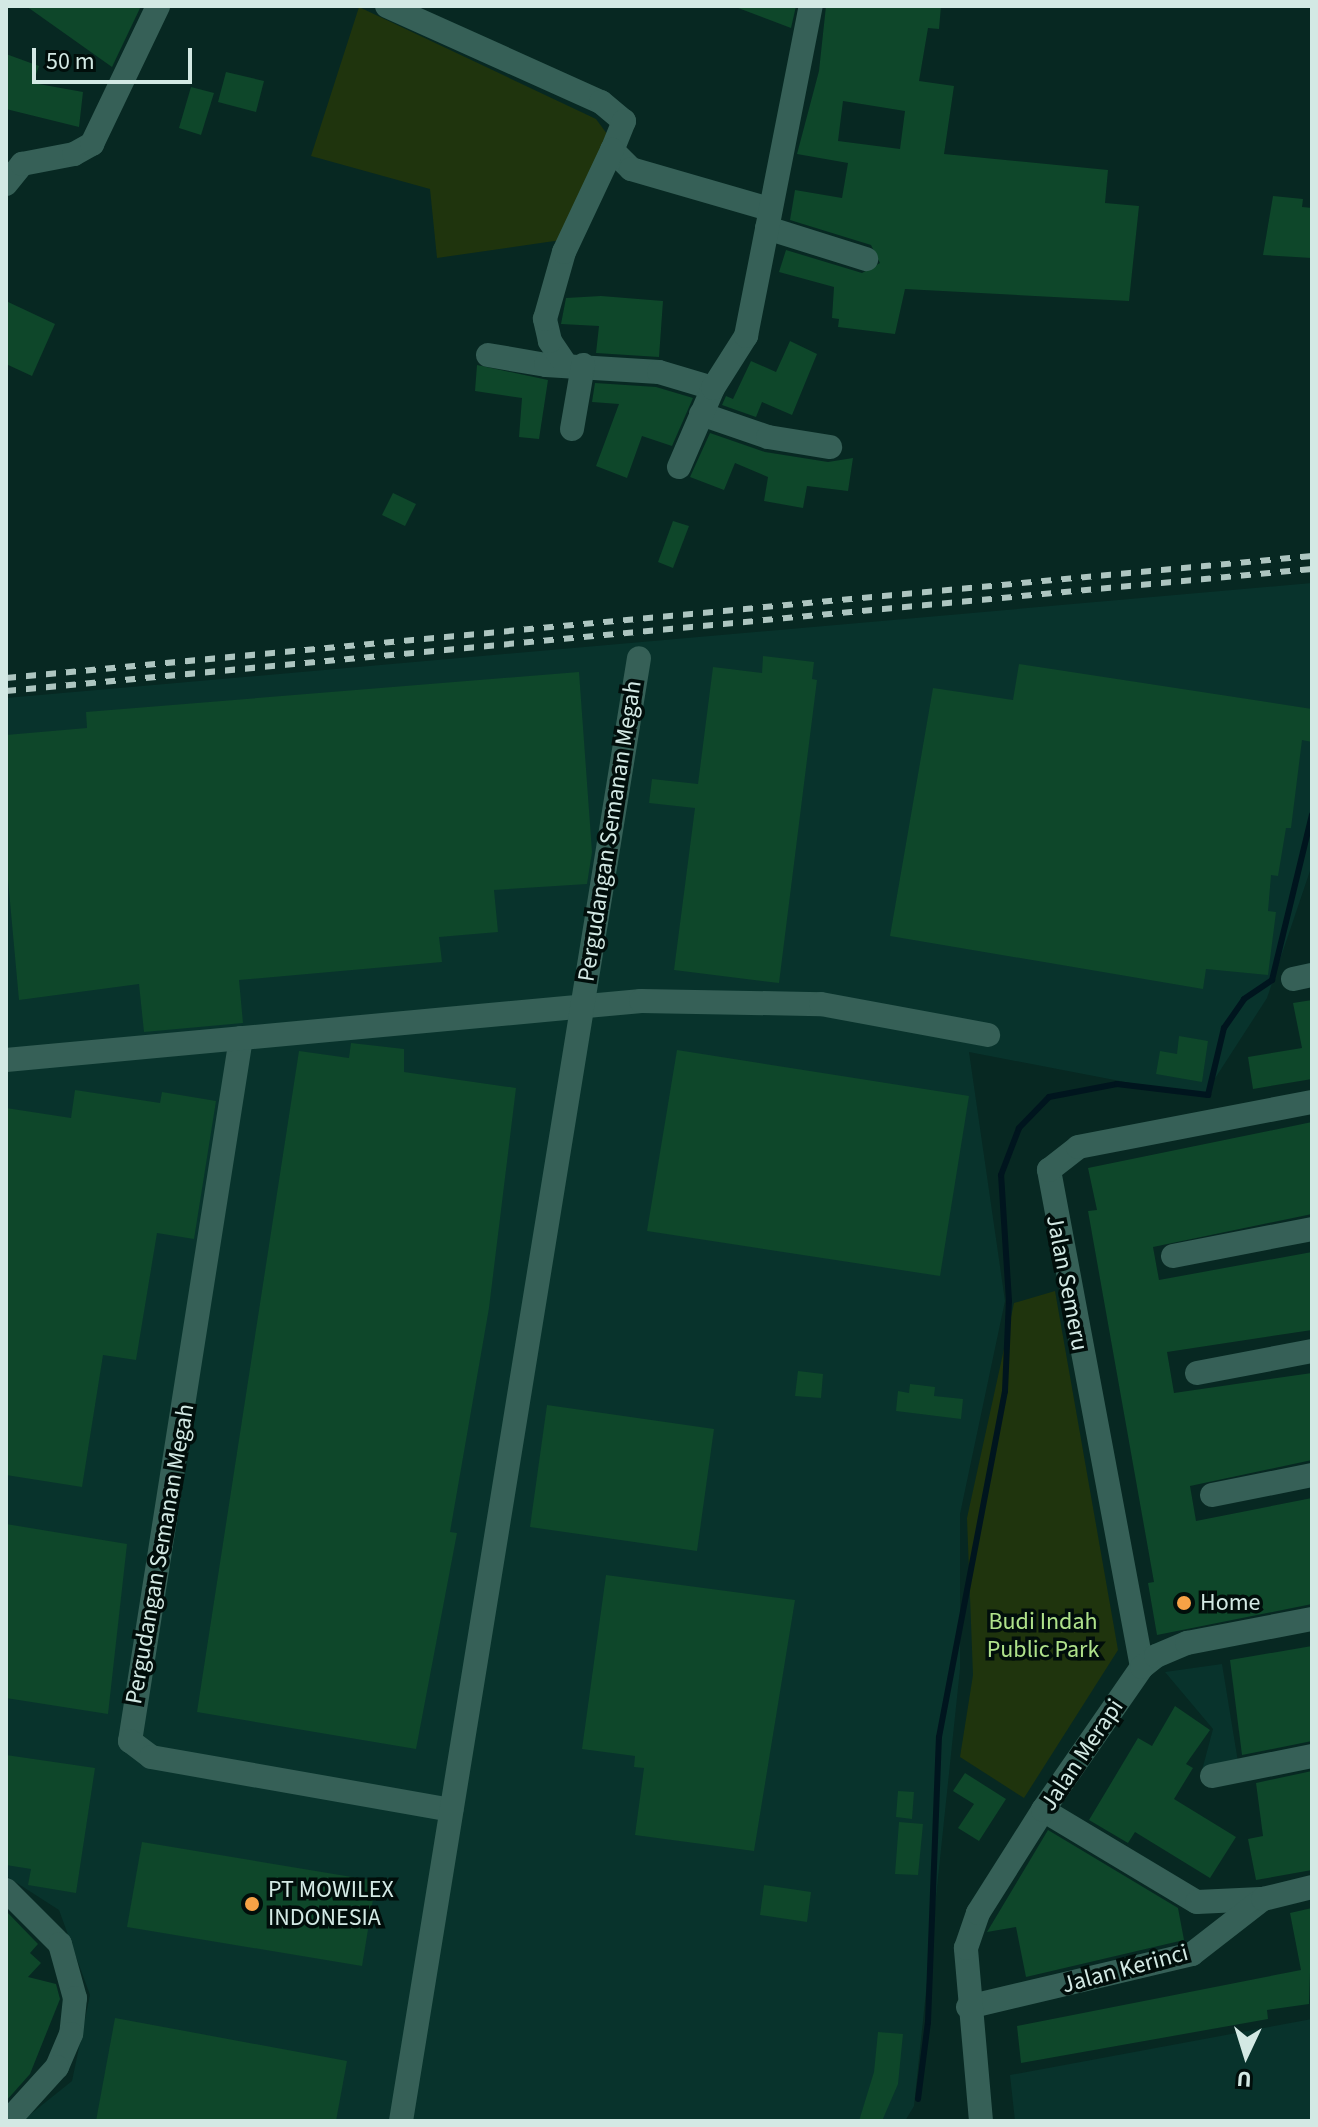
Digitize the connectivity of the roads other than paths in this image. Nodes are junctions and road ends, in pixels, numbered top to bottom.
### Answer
1 (158, 6) edge
2 (387, 6) edge
3 (811, 6) edge
4 (612, 150) junction
5 (6, 184) edge
6 (769, 218) junction
7 (866, 259) dead end
8 (488, 355) dead end
9 (574, 365) junction
10 (713, 388) junction
11 (701, 414) junction
12 (572, 429) dead end
13 (830, 447) dead end
14 (679, 467) dead end
15 (639, 658) dead end
16 (582, 1005) junction
17 (988, 1035) dead end
18 (241, 1038) junction
19 (6, 1060) edge
20 (1312, 1102) edge
21 (1312, 1229) edge
22 (1173, 1256) dead end
23 (1312, 1351) edge
24 (1197, 1373) dead end
25 (1312, 1475) edge
26 (1212, 1495) dead end
27 (1312, 1619) edge
28 (1142, 1667) junction
29 (1312, 1756) edge
30 (1212, 1776) dead end
31 (451, 1810) junction
32 (1043, 1810) junction
33 (1312, 1887) edge
34 (6, 1890) edge
35 (1263, 1899) junction
36 (1197, 1902) junction
37 (1207, 1944) junction
38 (968, 2007) junction
39 (8, 2121) edge
40 (401, 2121) edge
41 (981, 2121) edge

1 - 5 street
2 - 4 street
3 - 6 street
4 - 6 street
4 - 9 street
6 - 7 street
6 - 10 street
8 - 9 street
9 - 10 street
9 - 12 street
10 - 11 street
11 - 13 street
11 - 14 street
15 - 16 street, Pergudangan Semanan Megah
16 - 17 street, Pergudangan Semanan Megah
16 - 18 street, Pergudangan Semanan Megah
16 - 31 street, Pergudangan Semanan Megah
18 - 19 street, Pergudangan Semanan Megah
18 - 31 street, Pergudangan Semanan Megah
20 - 28 street, Jalan Semeru
21 - 22 street
23 - 24 street
25 - 26 street
27 - 28 street, Jalan Merapi
28 - 32 street, Jalan Merapi
29 - 30 street
31 - 40 street, Pergudangan Semanan Megah
32 - 36 street
32 - 38 street, Jalan Merapi
33 - 35 street, Jalan Kerinci
34 - 39 street
35 - 36 street
35 - 37 street, Jalan Kerinci
36 - 37 street
37 - 38 street, Jalan Kerinci
38 - 41 street, Jalan Merapi

